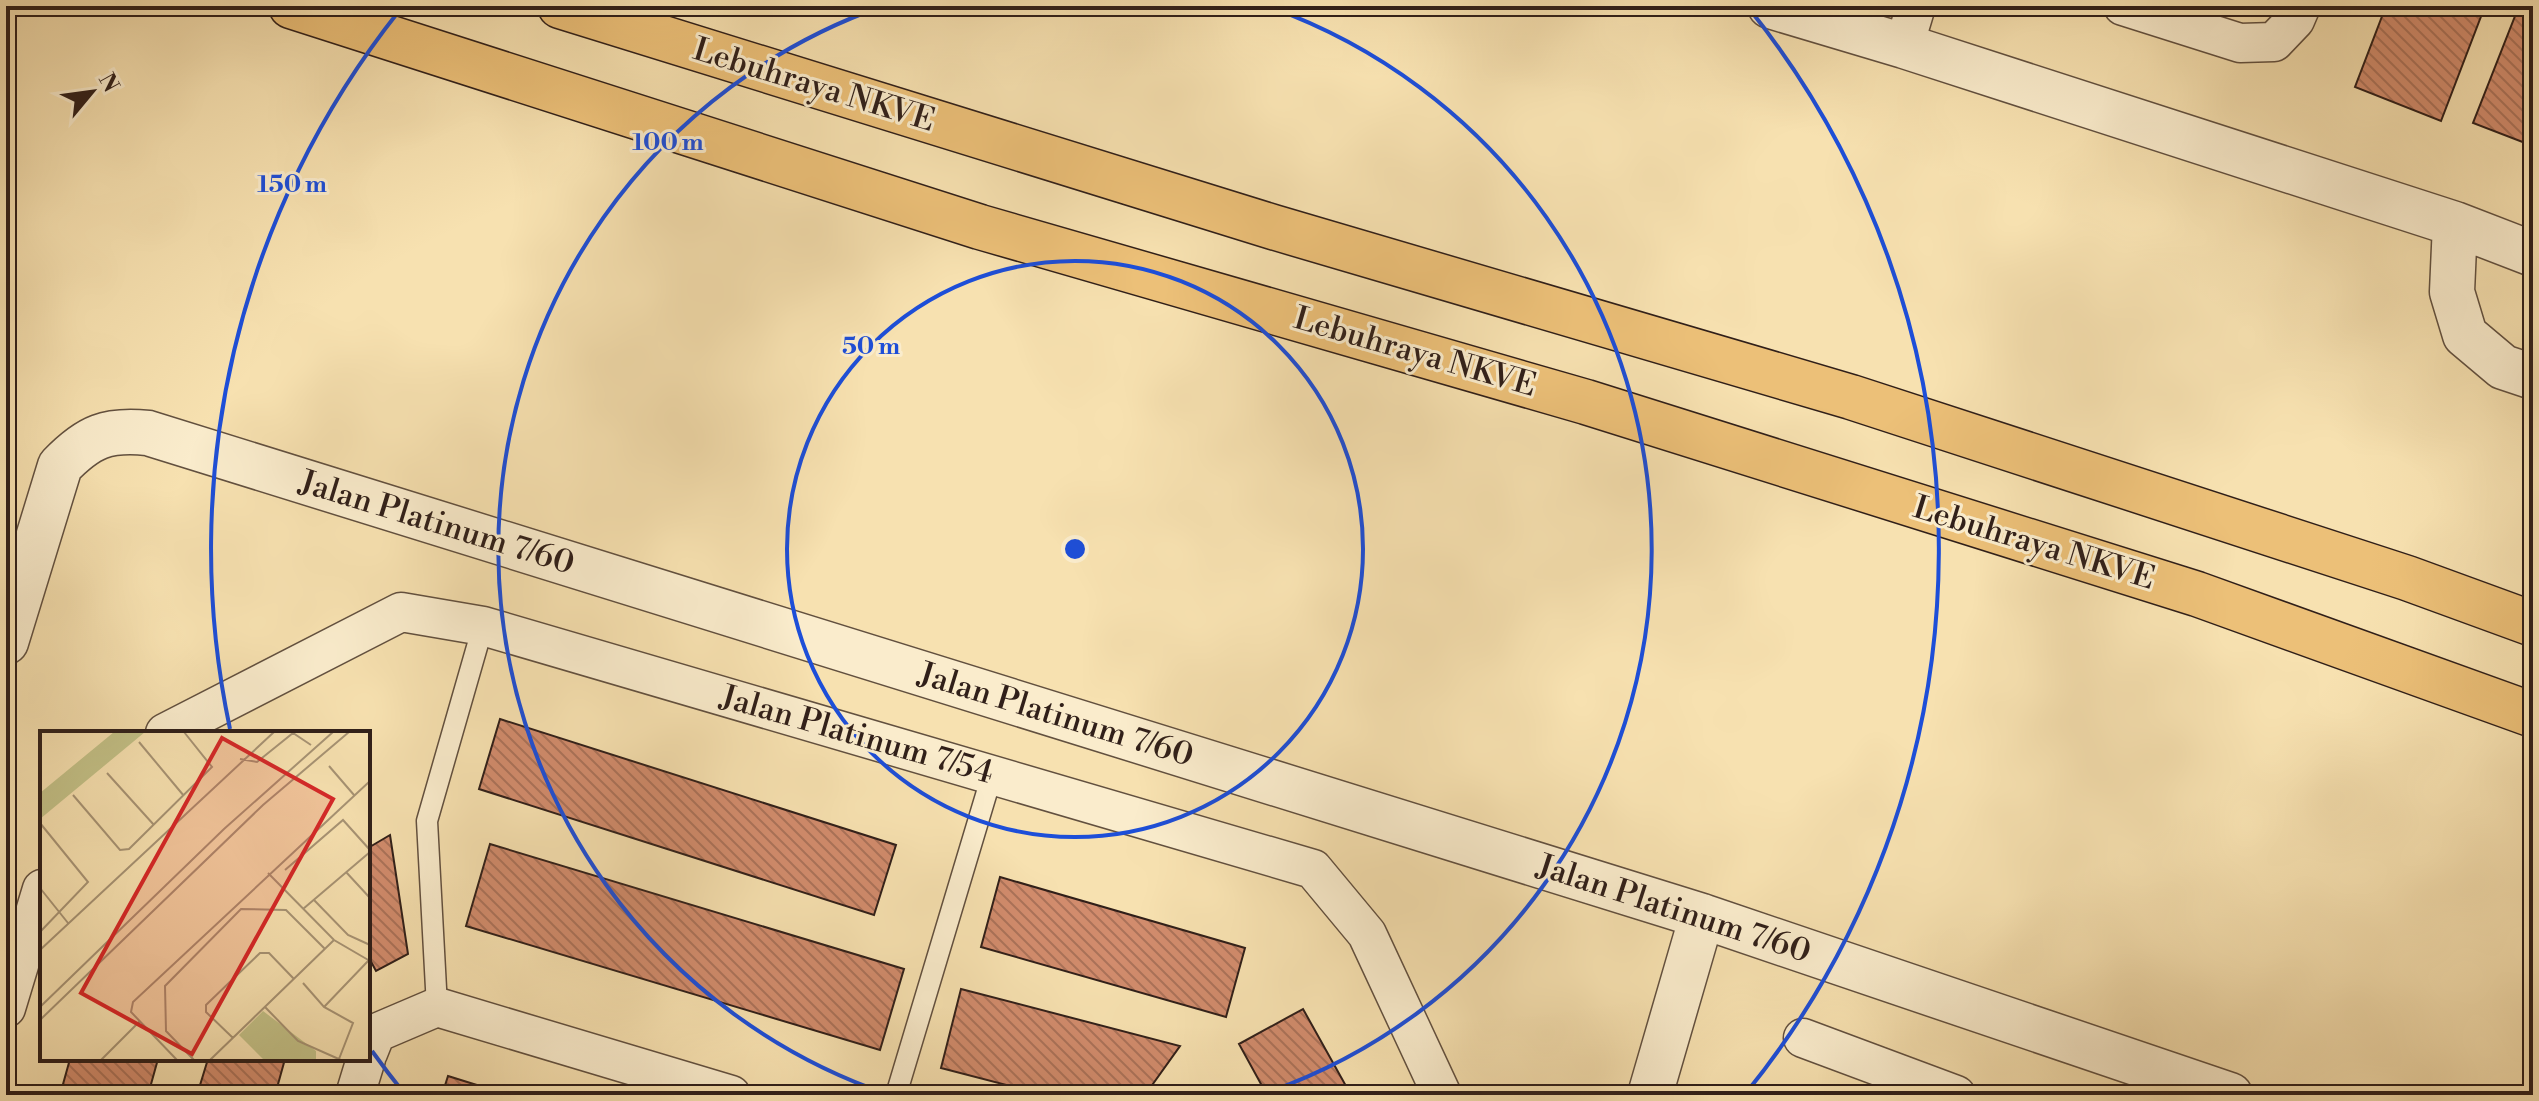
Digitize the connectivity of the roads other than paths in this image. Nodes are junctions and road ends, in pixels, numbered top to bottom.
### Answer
1 (291, 6) edge
2 (560, 6) edge
3 (1770, 6) edge
4 (2123, 6) edge
5 (2298, 13) edge
6 (1910, 26) edge
7 (2455, 224) junction
8 (2533, 254) edge
9 (2533, 377) edge
10 (17, 566) edge
11 (2533, 624) edge
12 (483, 626) junction
13 (6, 642) edge
14 (2533, 715) edge
15 (169, 731) edge
16 (992, 775) junction
17 (40, 896) edge
18 (1702, 916) junction
19 (437, 1007) junction
20 (6, 1008) edge
21 (1803, 1038) dead end
22 (370, 1048) edge
23 (365, 1061) edge
24 (355, 1095) edge
25 (731, 1095) edge
26 (896, 1095) edge
27 (1442, 1095) edge
28 (1650, 1095) edge
29 (1956, 1095) edge
30 (2230, 1095) edge

1 - 14 highway, Lebuhraya NKVE
2 - 11 highway, Lebuhraya NKVE
3 - 6 street
4 - 5 street
6 - 7 street
7 - 8 street
7 - 9 street
10 - 13 street, Jalan Platinum 7/60
10 - 18 street, Jalan Platinum 7/60
12 - 15 street, Jalan Platinum 7/54
12 - 16 street, Jalan Platinum 7/54
12 - 19 lane
16 - 26 lane
16 - 27 street, Jalan Platinum 7/54
17 - 20 street
18 - 28 street
18 - 30 street, Jalan Platinum 7/60
19 - 22 street
19 - 25 street
21 - 29 street
23 - 24 street

